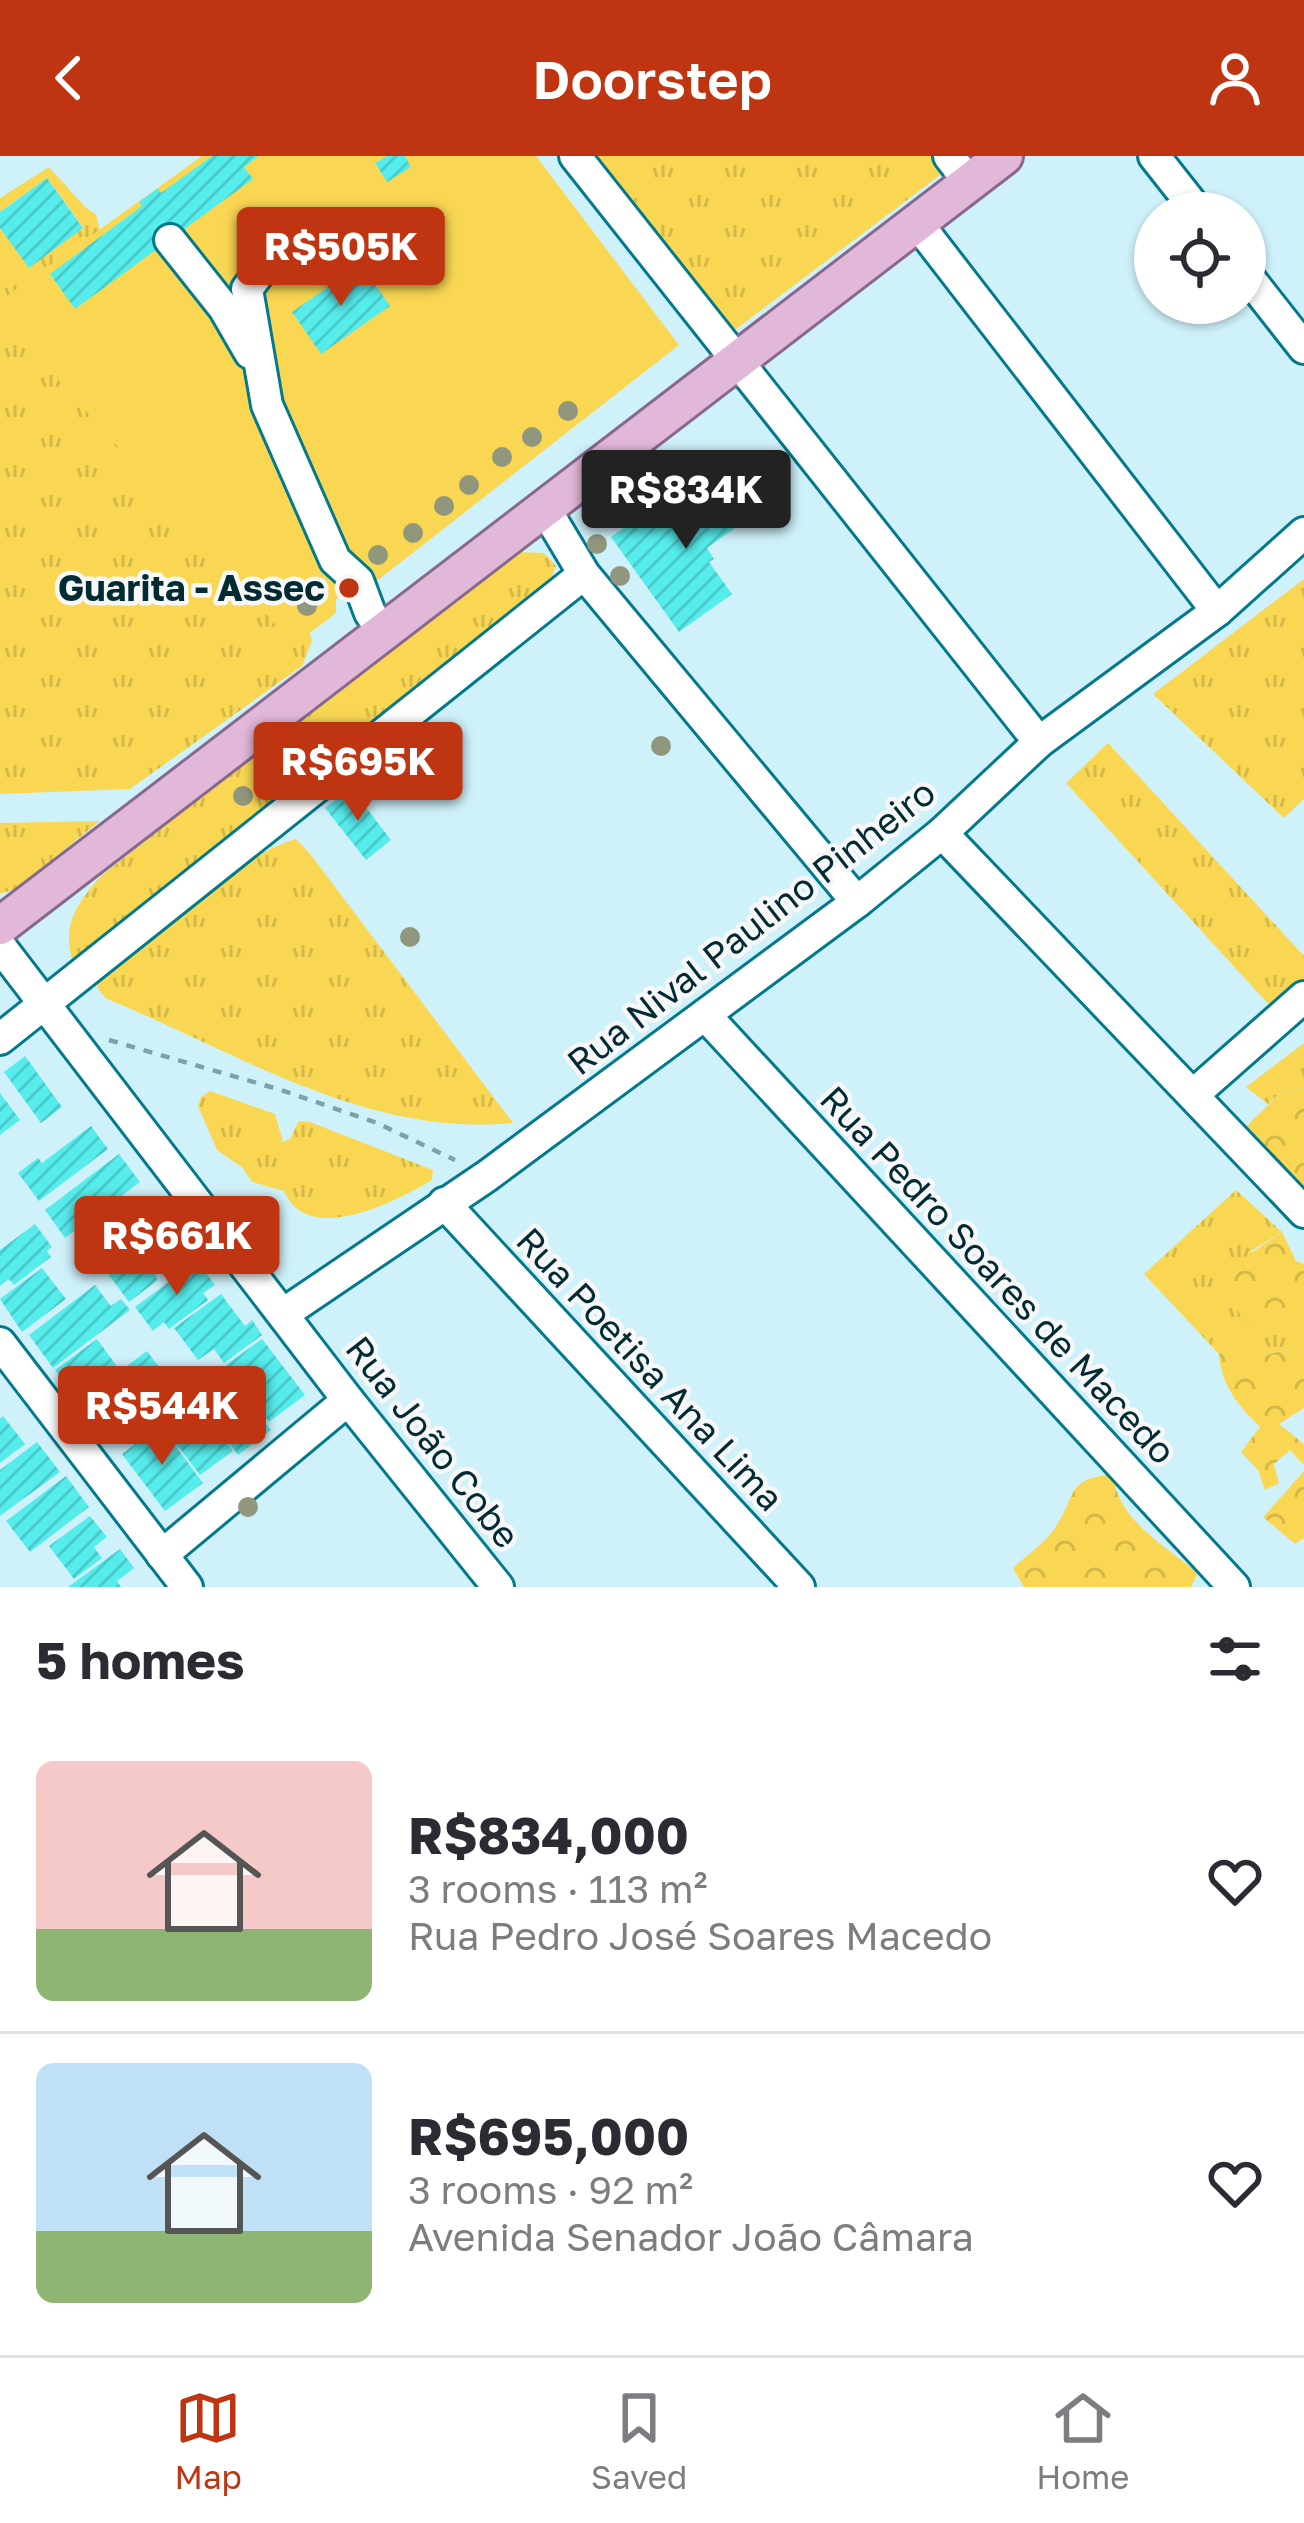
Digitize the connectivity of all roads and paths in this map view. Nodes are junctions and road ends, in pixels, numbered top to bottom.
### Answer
1 (575, 156) edge
2 (1004, 156) edge
3 (1154, 156) edge
4 (959, 169) edge
5 (1182, 192) edge
6 (917, 223) junction
7 (170, 240) dead end
8 (298, 244) dead end
9 (1266, 300) edge
10 (1304, 349) edge
11 (735, 362) junction
12 (259, 368) junction
13 (544, 508) junction
14 (1304, 533) edge
15 (584, 574) junction
16 (1217, 611) junction
17 (383, 631) junction
18 (1039, 742) junction
19 (942, 833) junction
20 (857, 902) junction
21 (0, 926) edge
22 (0, 946) edge
23 (1304, 997) edge
24 (54, 1014) junction
25 (705, 1016) junction
26 (0, 1039) edge
27 (1195, 1094) junction
28 (487, 1176) junction
29 (444, 1203) junction
30 (1304, 1212) edge
31 (283, 1314) junction
32 (0, 1343) edge
33 (348, 1400) junction
34 (162, 1555) junction
35 (187, 1587) edge
36 (498, 1587) edge
37 (799, 1587) edge
38 (1234, 1587) edge

1 - 11 street
2 - 4 main road
3 - 5 street
4 - 6 main road
6 - 11 main road
6 - 16 street
7 - 12 street
8 - 12 street
9 - 10 street
11 - 13 main road
11 - 18 street
12 - 17 street
13 - 15 street
13 - 17 main road
14 - 16 street, Rua Nival Paulino Pinheiro
15 - 20 street
15 - 24 street
16 - 18 street, Rua Nival Paulino Pinheiro
17 - 21 main road
18 - 19 street, Rua Nival Paulino Pinheiro
19 - 20 street, Rua Nival Paulino Pinheiro
19 - 27 street
20 - 25 street, Rua Nival Paulino Pinheiro
22 - 24 street, Rua João Cobe
23 - 27 street
24 - 26 street
24 - 28 path
24 - 31 street, Rua João Cobe
25 - 28 street, Rua Nival Paulino Pinheiro
25 - 38 street, Rua Pedro Soares de Macedo
27 - 30 street
28 - 29 street, Rua Nival Paulino Pinheiro
29 - 31 street, Rua Nival Paulino Pinheiro
29 - 37 street, Rua Poetisa Ana Lima
31 - 33 street, Rua João Cobe
32 - 34 street
33 - 34 street
33 - 36 street, Rua João Cobe
34 - 35 street

